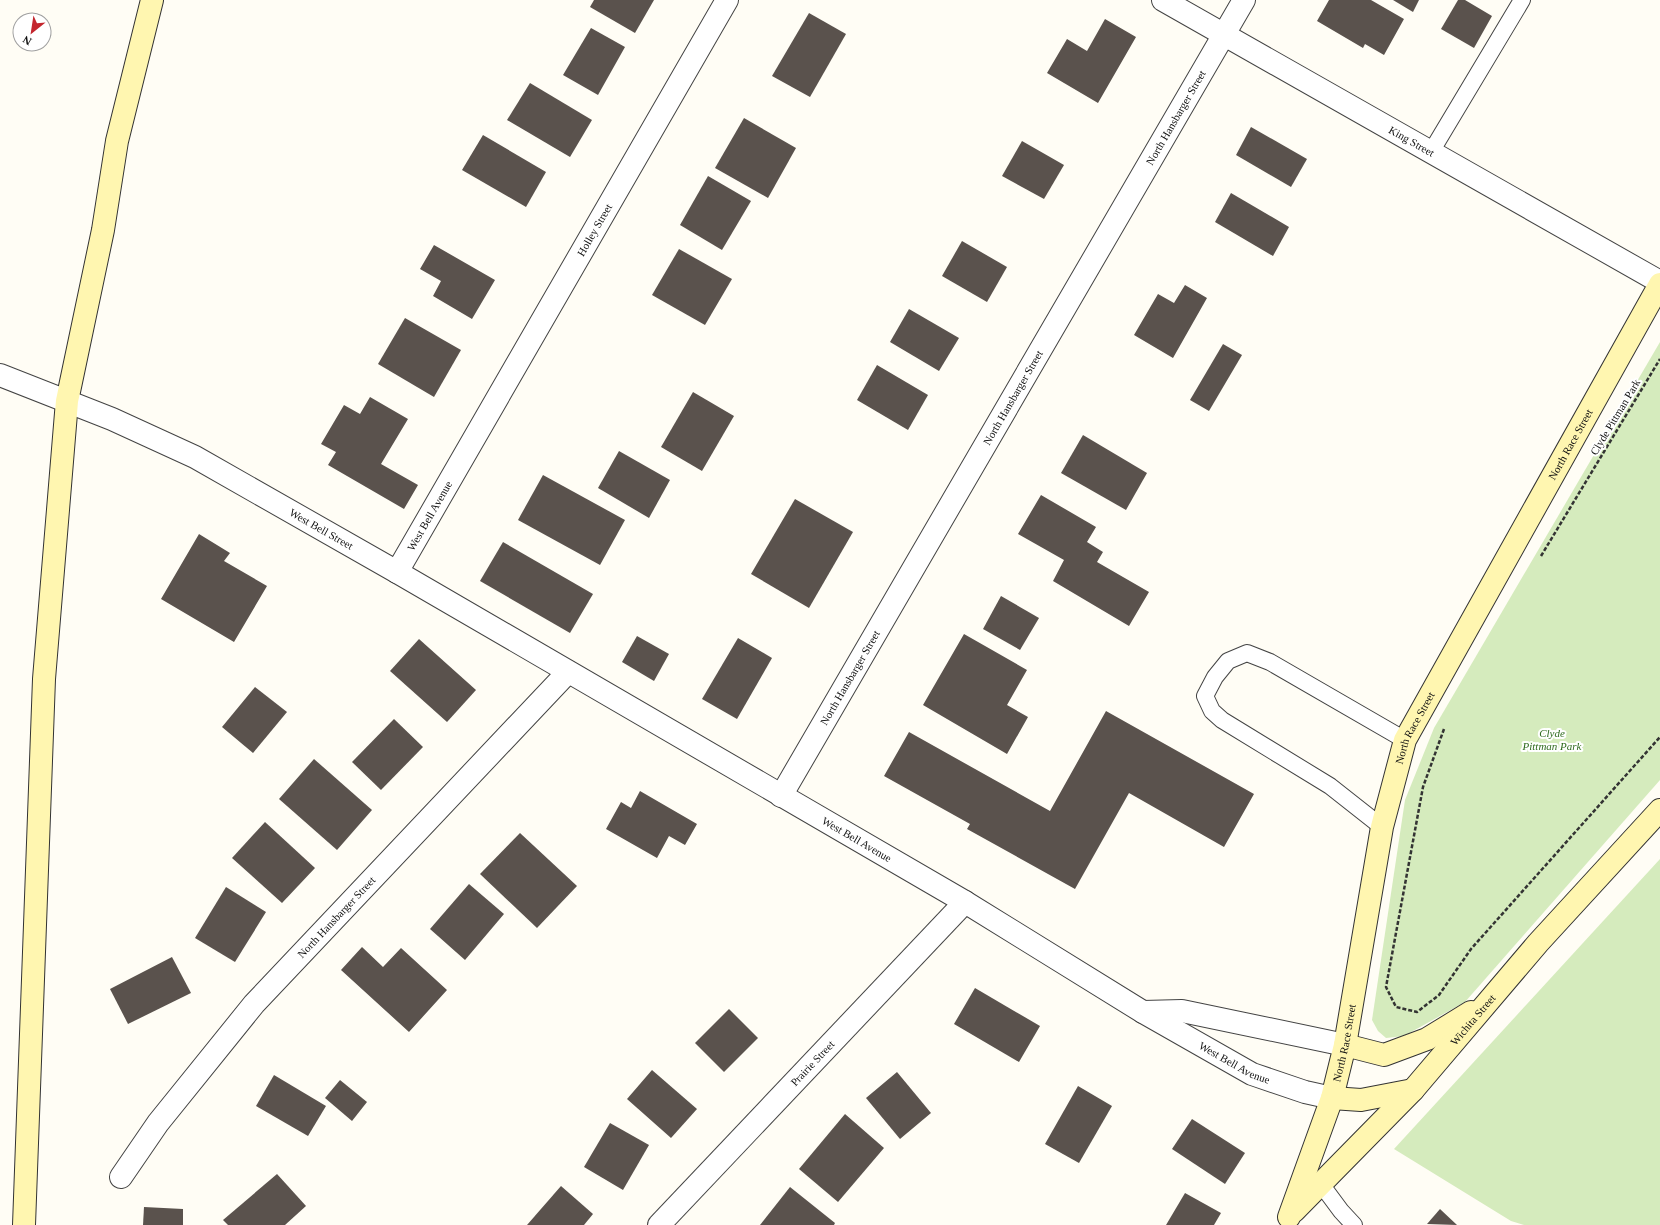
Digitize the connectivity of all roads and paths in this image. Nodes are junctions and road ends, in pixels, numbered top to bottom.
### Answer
1 (152, 0) edge
2 (727, 0) edge
3 (1163, 0) edge
4 (1244, 0) edge
5 (1522, 0) edge
6 (1224, 35) junction
7 (1431, 152) junction
8 (1660, 283) edge
9 (1660, 359) edge
10 (0, 375) edge
11 (67, 401) junction
12 (462, 458) joint
13 (1537, 563) dead end
14 (396, 572) junction
15 (568, 672) junction
16 (1444, 728) dead end
17 (1660, 737) edge
18 (1405, 740) junction
19 (781, 796) junction
20 (1660, 810) edge
21 (1382, 827) junction
22 (965, 902) junction
23 (1488, 1001) junction
24 (1143, 1012) junction
25 (1345, 1045) junction
26 (1413, 1090) junction
27 (1332, 1098) junction
28 (121, 1177) dead end
29 (1322, 1184) junction
30 (1285, 1221) edge
31 (24, 1225) edge
32 (660, 1225) edge
33 (1354, 1225) edge

1 - 11 street
2 - 12 street, Holley Street
3 - 6 street, King Street
4 - 6 street, North Hansbarger Street
5 - 7 lane
6 - 7 street, King Street
6 - 19 street, North Hansbarger Street
7 - 8 street, King Street
8 - 18 street, North Race Street
9 - 13 path, Clyde Pittman Park
10 - 11 street, West Bell Street
11 - 14 street, West Bell Street
11 - 31 street
12 - 14 street, West Bell Avenue
14 - 15 street, West Bell Street
15 - 19 street, West Bell Avenue
15 - 28 street, North Hansbarger Street
16 - 17 path
18 - 21 street, North Race Street
18 - 21 lane
19 - 22 street, West Bell Avenue
20 - 23 street, Wichita Street
21 - 25 street, North Race Street
22 - 24 street, West Bell Avenue
22 - 32 street, Prairie Street
23 - 25 street
23 - 26 street, Wichita Street
24 - 25 street
24 - 27 street, West Bell Avenue
25 - 27 street, North Race Street
26 - 27 street
26 - 29 street, Wichita Street
27 - 30 street, North Race Street
29 - 30 street, Wichita Street
29 - 33 lane

